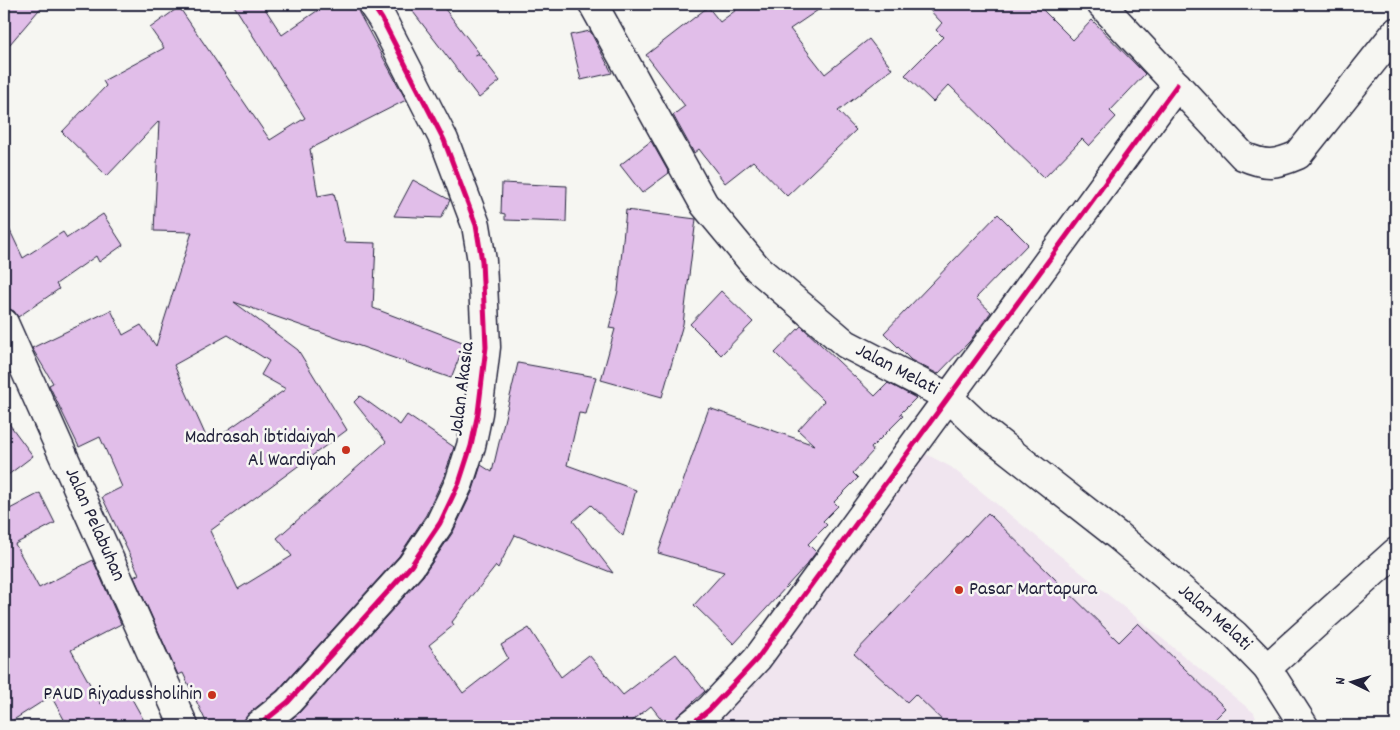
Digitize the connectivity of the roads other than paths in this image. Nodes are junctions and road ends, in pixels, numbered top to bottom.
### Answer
1 (372, 4) edge
2 (593, 4) edge
3 (1101, 4) edge
4 (1396, 32) edge
5 (1177, 85) junction
6 (4, 323) edge
7 (948, 397) junction
8 (1396, 552) edge
9 (1267, 668) junction
10 (184, 726) edge
11 (258, 726) edge
12 (688, 726) edge
13 (1304, 726) edge

1 - 11 street, Jalan Akasia
2 - 7 street, Jalan Melati
3 - 5 street
4 - 5 street
5 - 7 street
6 - 10 street, Jalan Pelabuhan
7 - 9 street, Jalan Melati
7 - 12 street
8 - 9 street
9 - 13 street, Jalan Melati

